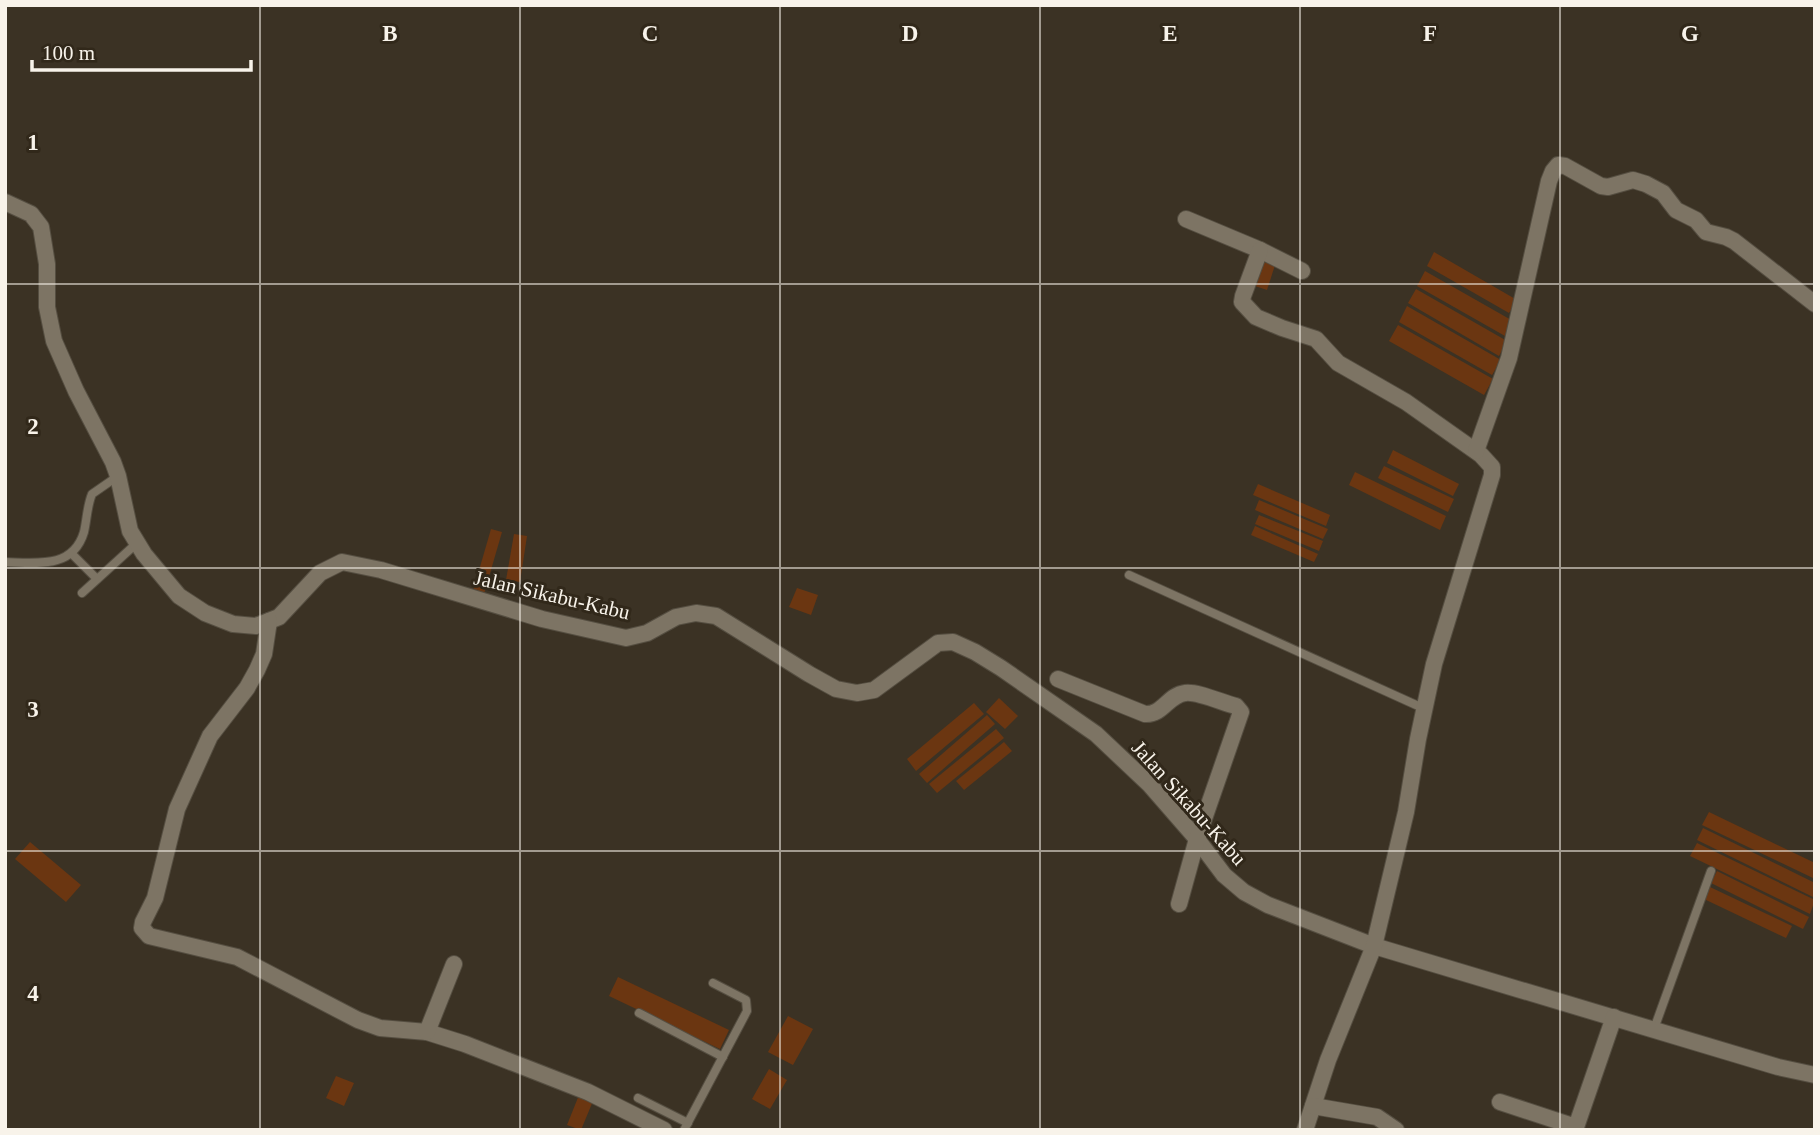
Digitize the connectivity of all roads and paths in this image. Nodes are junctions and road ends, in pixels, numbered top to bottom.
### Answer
1 (5, 202) edge
2 (1186, 219) dead end
3 (1260, 250) junction
4 (1302, 271) dead end
5 (1815, 304) edge
6 (1476, 451) junction
7 (116, 469) junction
8 (137, 543) junction
9 (72, 554) junction
10 (5, 562) edge
11 (1129, 575) dead end
12 (97, 579) junction
13 (82, 593) dead end
14 (269, 621) junction
15 (1058, 679) dead end
16 (1424, 709) junction
17 (1198, 839) junction
18 (1710, 871) dead end
19 (1179, 904) dead end
20 (1374, 946) junction
21 (454, 964) dead end
22 (713, 983) dead end
23 (639, 1013) dead end
24 (1614, 1017) junction
25 (1654, 1029) junction
26 (428, 1032) junction
27 (723, 1057) junction
28 (1815, 1075) edge
29 (638, 1098) dead end
30 (1500, 1102) dead end
31 (1313, 1106) junction
32 (686, 1126) edge
33 (1576, 1128) edge
34 (664, 1130) edge
35 (1305, 1130) edge
36 (1396, 1130) edge

1 - 7 street
2 - 3 street
3 - 4 street
3 - 6 street
5 - 6 street
6 - 16 street
7 - 8 street
7 - 9 lane
8 - 12 lane
8 - 14 street
9 - 10 lane
9 - 12 lane
11 - 16 lane
12 - 13 lane
14 - 17 street, Jalan Sikabu-Kabu
14 - 26 street
15 - 17 street
16 - 20 street
17 - 19 street
17 - 20 street, Jalan Sikabu-Kabu
18 - 25 lane
20 - 24 street, Jalan Sikabu-Kabu
20 - 31 street
21 - 26 street
22 - 27 lane
23 - 27 lane
24 - 25 street, Jalan Sikabu-Kabu
24 - 33 street
25 - 28 street, Jalan Sikabu-Kabu
26 - 34 street
27 - 32 lane
29 - 32 lane
30 - 33 street
31 - 35 street
31 - 36 street

